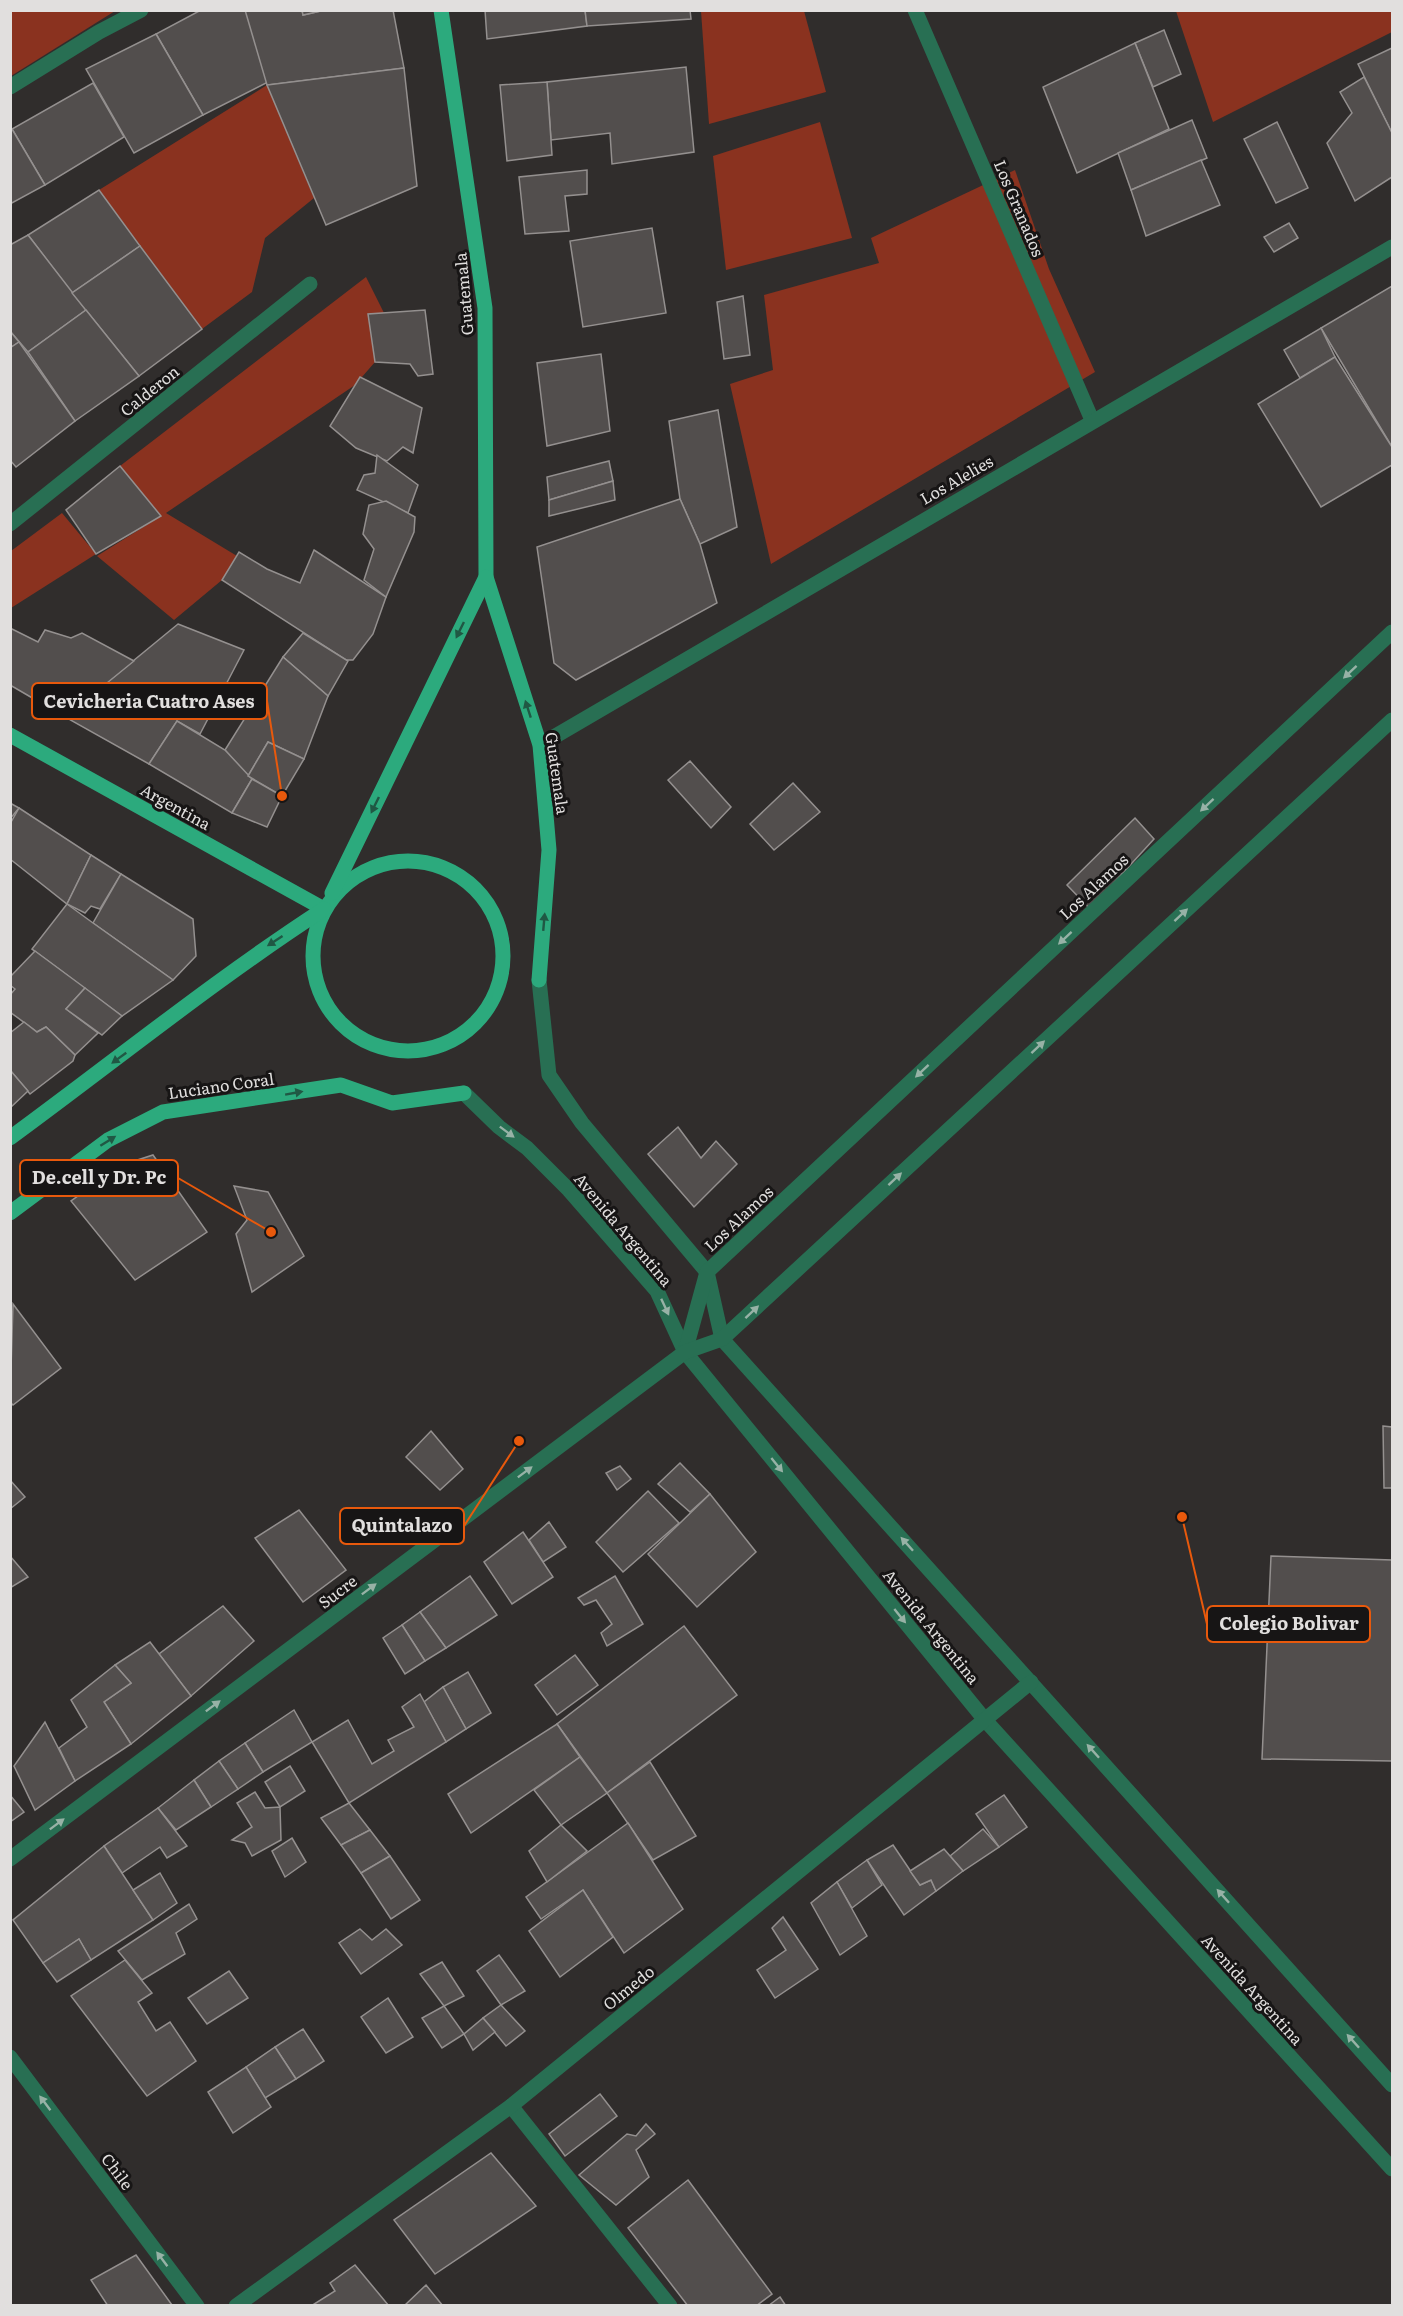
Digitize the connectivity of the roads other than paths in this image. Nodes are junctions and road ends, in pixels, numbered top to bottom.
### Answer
1 (141, 10) edge
2 (441, 10) edge
3 (915, 10) edge
4 (10, 87) edge
5 (1392, 247) edge
6 (310, 284) dead end
7 (1092, 420) junction
8 (10, 524) edge
9 (486, 578) junction
10 (1392, 632) edge
11 (1392, 720) edge
12 (10, 735) edge
13 (540, 745) junction
14 (324, 909) junction
15 (539, 980) joint
16 (464, 1093) joint
17 (10, 1138) edge
18 (10, 1213) edge
19 (707, 1272) junction
20 (722, 1339) junction
21 (685, 1352) junction
22 (1031, 1682) junction
23 (985, 1720) junction
24 (10, 1859) edge
25 (10, 2057) edge
26 (1392, 2085) edge
27 (511, 2106) junction
28 (1392, 2169) edge
29 (197, 2306) edge
30 (236, 2306) edge
31 (670, 2306) edge

1 - 4 street
2 - 9 main road, Guatemala
3 - 7 street, Los Granados
5 - 7 street, Los Alelies
6 - 8 street, Calderon
7 - 13 street, Los Alelies
13 -> 9 main road, Guatemala
9 -> 14 main road, Guatemala
10 -> 19 street, Los Alamos
20 -> 11 street
12 - 14 main road, Argentina
15 -> 13 main road, Guatemala
14 - 14 main road
14 -> 17 main road
15 - 19 street, Avenida Argentina
18 -> 16 main road, Luciano Coral
16 -> 21 street, Avenida Argentina
19 - 20 street, Avenida Argentina
19 - 21 street, Los Alamos
20 - 21 street
22 -> 20 street, Avenida Argentina
21 -> 23 street, Avenida Argentina
24 -> 21 street, Sucre
22 - 23 street, Olmedo
26 -> 22 street, Avenida Argentina
23 - 27 street, Olmedo
23 - 28 street, Avenida Argentina
29 -> 25 street, Chile
27 - 30 street, Olmedo
27 - 31 street

